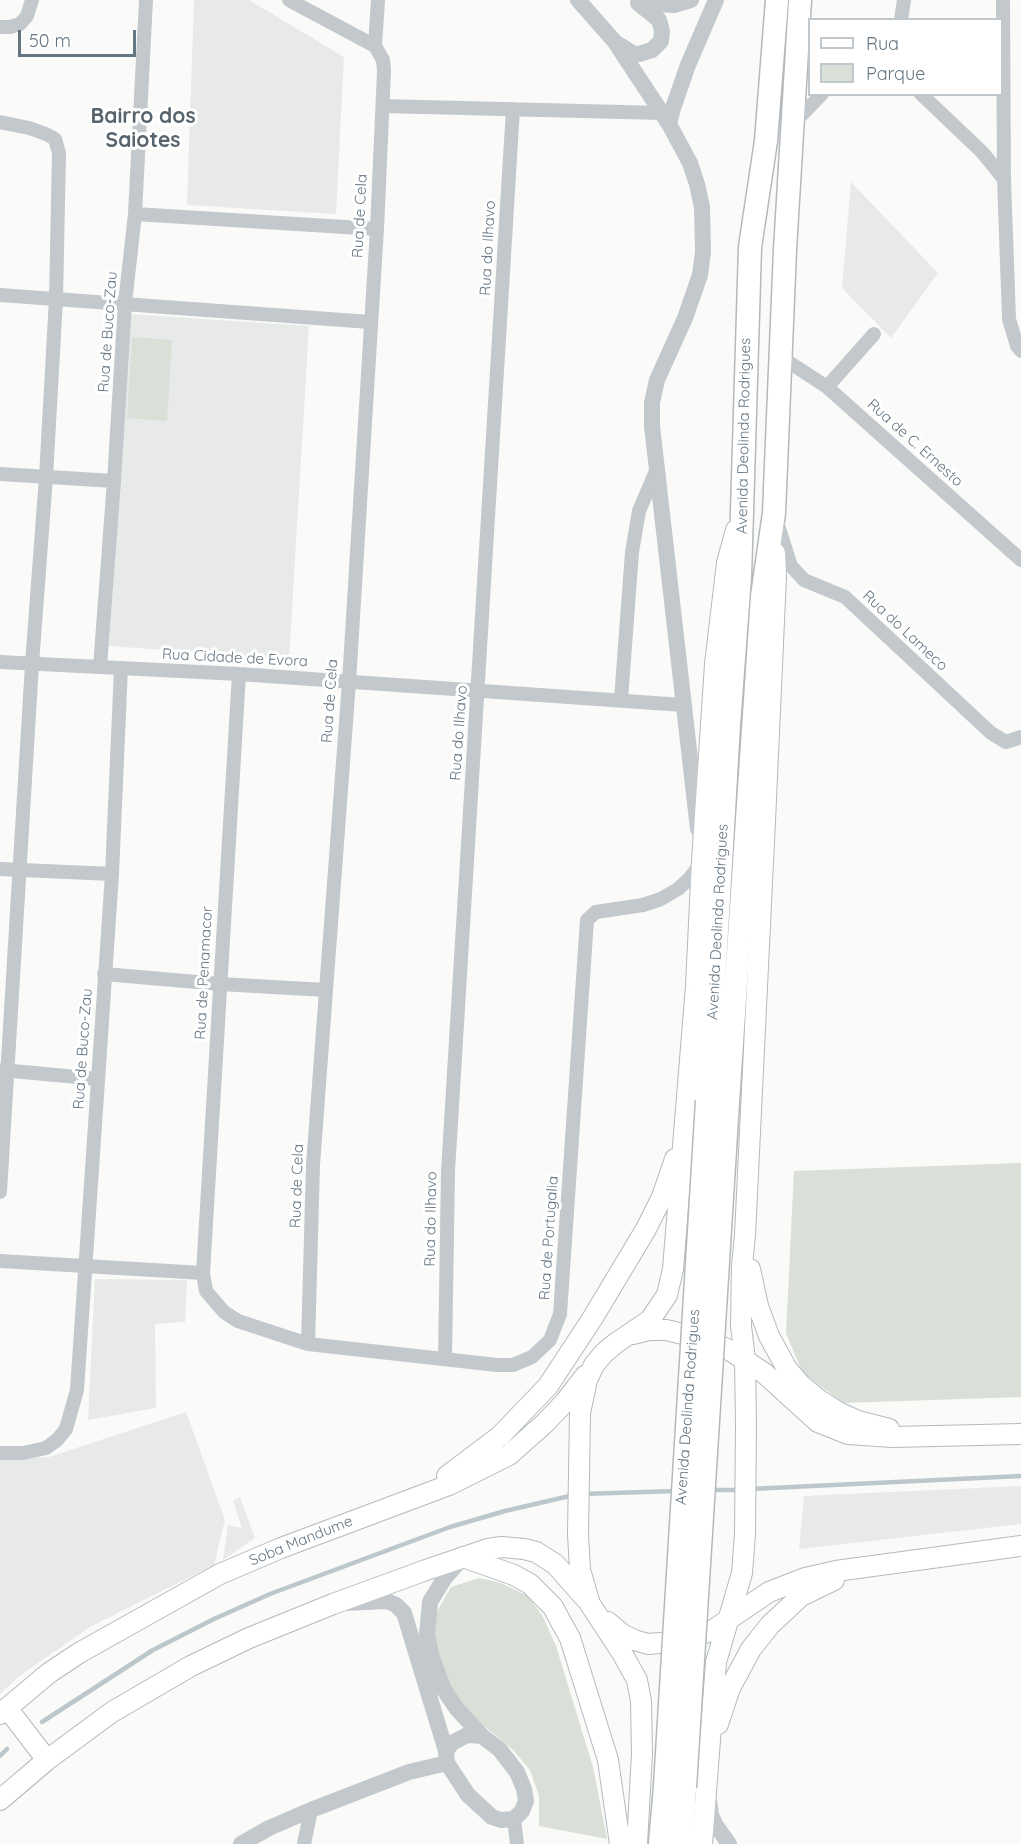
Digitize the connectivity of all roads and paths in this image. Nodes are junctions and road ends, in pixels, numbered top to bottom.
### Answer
1 (32, 0) edge
2 (146, 0) edge
3 (289, 0) edge
4 (378, 0) edge
5 (578, 0) edge
6 (691, 0) edge
7 (716, 0) edge
8 (777, 0) edge
9 (800, 0) edge
10 (904, 0) edge
11 (1003, 0) edge
12 (632, 2) edge
13 (902, 18) edge
14 (0, 27) edge
15 (615, 42) junction
16 (375, 46) junction
17 (820, 96) edge
18 (923, 96) edge
19 (383, 106) junction
20 (513, 110) junction
21 (665, 119) junction
22 (0, 122) edge
23 (792, 125) junction
24 (1004, 179) junction
25 (135, 214) junction
26 (377, 229) junction
27 (0, 295) edge
28 (56, 298) junction
29 (125, 303) junction
30 (370, 322) junction
31 (874, 334) dead end
32 (1021, 351) edge
33 (781, 357) junction
34 (827, 387) junction
35 (656, 471) junction
36 (0, 474) edge
37 (46, 477) junction
38 (114, 481) junction
39 (742, 508) junction
40 (774, 513) junction
41 (1021, 561) edge
42 (0, 662) edge
43 (32, 664) junction
44 (100, 667) junction
45 (121, 668) junction
46 (239, 674) junction
47 (349, 682) junction
48 (478, 690) junction
49 (621, 700) junction
50 (683, 705) junction
51 (1021, 737) edge
52 (702, 861) junction
53 (0, 869) edge
54 (19, 870) junction
55 (112, 874) junction
56 (104, 974) junction
57 (220, 984) junction
58 (326, 990) junction
59 (4, 1070) edge
60 (98, 1079) junction
61 (707, 1099) junction
62 (0, 1192) edge
63 (745, 1235) junction
64 (0, 1261) edge
65 (85, 1265) junction
66 (203, 1273) junction
67 (629, 1335) junction
68 (308, 1344) junction
69 (445, 1359) junction
70 (745, 1360) junction
71 (594, 1365) junction
72 (1021, 1434) edge
73 (924, 1437) junction
74 (0, 1453) edge
75 (401, 1502) junction
76 (1021, 1546) edge
77 (463, 1557) junction
78 (903, 1563) junction
79 (333, 1604) junction
80 (590, 1604) junction
81 (728, 1620) junction
82 (8, 1715) edge
83 (482, 1736) junction
84 (41, 1753) junction
85 (447, 1757) junction
86 (706, 1773) junction
87 (675, 1786) junction
88 (0, 1800) edge
89 (311, 1810) junction
90 (514, 1820) junction
91 (241, 1844) edge
92 (304, 1844) edge
93 (517, 1844) edge
94 (620, 1844) edge
95 (637, 1844) edge
96 (660, 1844) edge
97 (682, 1844) edge
98 (702, 1844) edge
99 (729, 1844) edge

1 - 14 street
2 - 25 street, Rua de Buco-Zau
3 - 16 street
4 - 16 street
5 - 15 street
6 - 12 street
7 - 21 street
8 - 39 highway, Avenida Deolinda Rodrigues
9 - 23 highway, Avenida Deolinda Rodrigues
10 - 13 street
11 - 24 street
12 - 15 street
15 - 21 street
16 - 19 street, Rua de Cela
17 - 23 street
18 - 24 street
19 - 20 street
19 - 26 street, Rua de Cela
20 - 21 street
20 - 48 street, Rua do Ilhavo
21 - 35 street
22 - 28 street
23 - 33 highway, Avenida Deolinda Rodrigues
24 - 32 street
25 - 26 street
25 - 29 street, Rua de Buco-Zau
26 - 30 street, Rua de Cela
27 - 28 street
28 - 29 street
28 - 37 street
29 - 30 street
29 - 38 street, Rua de Buco-Zau
30 - 47 street, Rua de Cela
31 - 34 street
33 - 34 street, Rua de C. Ernesto
33 - 40 highway, Avenida Deolinda Rodrigues
34 - 41 street, Rua de C. Ernesto
35 - 49 street
35 - 50 street
36 - 37 street
37 - 38 street
37 - 43 street
38 - 44 street, Rua de Buco-Zau
39 - 52 main road
39 - 61 highway, Avenida Deolinda Rodrigues
40 - 51 street, Rua do Lameco
40 - 61 highway, Avenida Deolinda Rodrigues
40 - 63 main road
42 - 43 street, Rua Cidade de Evora
43 - 44 street, Rua Cidade de Evora
43 - 54 street
44 - 45 street, Rua Cidade de Evora
45 - 46 street, Rua Cidade de Evora
45 - 55 street, Rua de Buco-Zau
46 - 47 street, Rua Cidade de Evora
46 - 57 street, Rua de Penamacor
47 - 48 street, Rua Cidade de Evora
47 - 58 street, Rua de Cela
48 - 49 street, Rua Cidade de Evora
48 - 69 street, Rua do Ilhavo
49 - 50 street, Rua Cidade de Evora
50 - 52 street
52 - 61 main road
52 - 69 street, Rua de Portugalia
53 - 54 street
54 - 55 street
54 - 59 street
55 - 56 street, Rua de Buco-Zau
56 - 57 street
56 - 60 street, Rua de Buco-Zau
57 - 58 street
57 - 66 street, Rua de Penamacor
58 - 68 street, Rua de Cela
59 - 60 street
59 - 62 street
60 - 65 street, Rua de Buco-Zau
61 - 67 main road, Soba Mandume
61 - 75 main road
61 - 87 highway, Avenida Deolinda Rodrigues, bridge
63 - 70 main road
63 - 73 main road
64 - 65 street
65 - 66 street
65 - 74 street, Rua de Buco-Zau
66 - 68 street, Rua de Portugalia
67 - 70 main road
67 - 71 main road, Soba Mandume
68 - 69 street, Rua de Portugalia
70 - 73 main road
70 - 81 main road
71 - 75 main road, Soba Mandume
71 - 80 main road
72 - 73 main road
75 - 82 main road, Soba Mandume
76 - 78 main road
77 - 79 main road
77 - 80 main road
77 - 83 street
77 - 94 main road
78 - 81 main road
78 - 86 main road
79 - 84 main road
79 - 85 street
80 - 81 main road
80 - 95 main road
81 - 86 main road
82 - 84 main road
83 - 85 street
83 - 90 street
84 - 88 main road
85 - 89 street
85 - 90 street
86 - 98 main road
86 - 99 street
87 - 96 highway, Avenida Deolinda Rodrigues
87 - 97 highway, Avenida Deolinda Rodrigues
89 - 91 street
89 - 92 street
90 - 93 street

